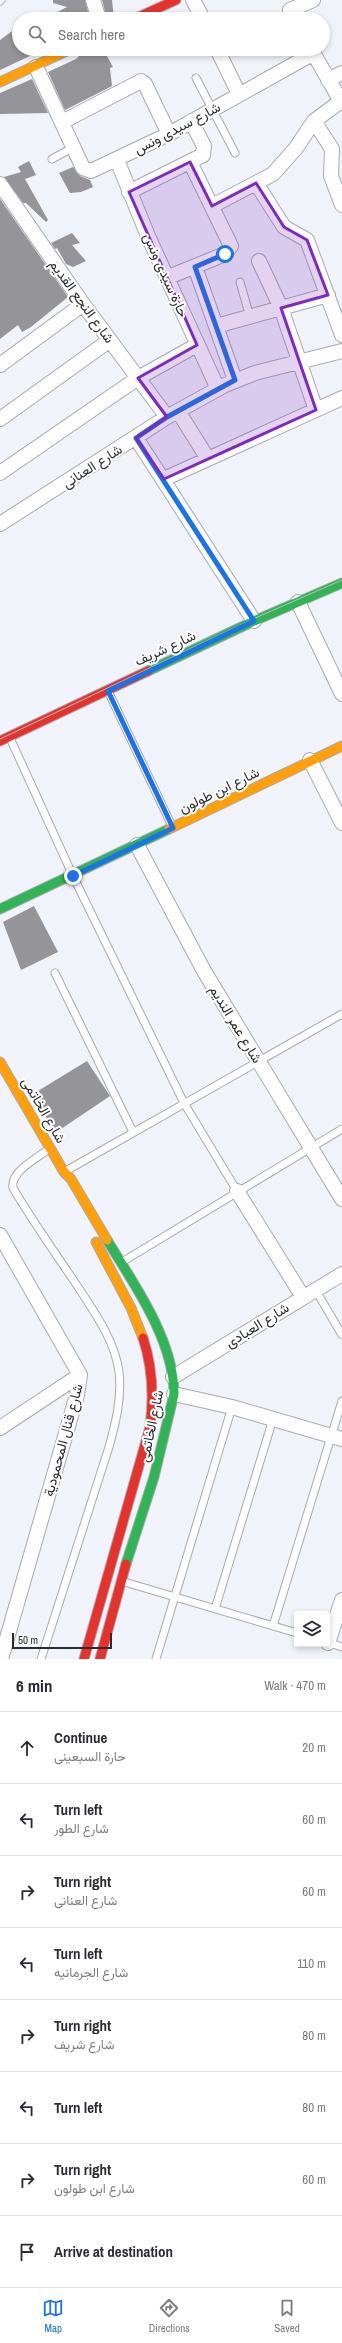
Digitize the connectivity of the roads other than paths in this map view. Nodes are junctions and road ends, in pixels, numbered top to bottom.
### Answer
1 (93, 0) edge
2 (176, 0) edge
3 (194, 0) edge
4 (313, 0) edge
5 (290, 10) edge
6 (97, 12) edge
7 (149, 12) edge
8 (200, 12) edge
9 (57, 56) edge
10 (220, 56) edge
11 (304, 56) edge
12 (315, 56) edge
13 (36, 67) junction
14 (342, 73) edge
15 (196, 78) dead end
16 (328, 80) junction
17 (0, 82) edge
18 (239, 94) junction
19 (341, 102) edge
20 (212, 109) junction
21 (314, 120) junction
22 (191, 121) junction
23 (62, 122) junction
24 (169, 134) junction
25 (74, 147) junction
26 (235, 153) dead end
27 (52, 158) dead end
28 (117, 160) junction
29 (190, 162) junction
30 (256, 183) junction
31 (0, 184) edge
32 (129, 192) junction
33 (342, 205) edge
34 (212, 206) junction
35 (259, 261) dead end
36 (195, 267) junction
37 (166, 278) junction
38 (240, 282) dead end
39 (328, 295) junction
40 (83, 304) junction
41 (281, 308) junction
42 (250, 317) junction
43 (216, 326) junction
44 (342, 335) edge
45 (110, 340) junction
46 (198, 345) junction
47 (342, 351) edge
48 (300, 362) junction
49 (0, 365) edge
50 (138, 378) junction
51 (235, 380) junction
52 (218, 389) junction
53 (342, 398) edge
54 (316, 410) junction
55 (173, 414) junction
56 (0, 419) edge
57 (136, 438) junction
58 (208, 459) junction
59 (0, 473) edge
60 (164, 479) junction
61 (0, 524) edge
62 (342, 583) edge
63 (298, 602) junction
64 (254, 621) junction
65 (108, 691) junction
66 (342, 694) edge
67 (9, 737) junction
68 (0, 741) edge
69 (342, 746) edge
70 (310, 760) junction
71 (342, 823) edge
72 (173, 828) junction
73 (137, 845) junction
74 (73, 876) junction
75 (0, 909) edge
76 (55, 973) dead end
77 (342, 1014) edge
78 (258, 1061) junction
79 (0, 1062) edge
80 (184, 1103) junction
81 (342, 1129) edge
82 (133, 1132) junction
83 (50, 1148) junction
84 (310, 1148) junction
85 (64, 1172) junction
86 (237, 1191) junction
87 (342, 1199) edge
88 (85, 1222) dead end
89 (0, 1235) edge
90 (92, 1236) dead end
91 (122, 1262) junction
92 (342, 1274) edge
93 (315, 1289) junction
94 (302, 1297) junction
95 (342, 1335) edge
96 (80, 1375) junction
97 (173, 1377) junction
98 (174, 1394) junction
99 (342, 1401) edge
100 (232, 1407) junction
101 (273, 1419) junction
102 (0, 1428) edge
103 (337, 1437) edge
104 (121, 1581) junction
105 (174, 1597) junction
106 (342, 1600) edge
107 (215, 1609) junction
108 (273, 1626) junction
109 (294, 1632) edge
110 (330, 1636) edge
111 (330, 1643) edge
112 (342, 1647) edge
113 (1, 1659) edge
114 (41, 1659) edge
115 (84, 1659) edge
116 (100, 1659) edge
117 (156, 1659) edge

1 - 6 street
2 - 7 main road
3 - 8 street
4 - 5 street
9 - 13 main road
10 - 18 street
11 - 18 street, شارع سيدى ونس
12 - 16 street
13 - 17 main road
13 - 23 street, شارع سيدى ونس
14 - 16 street
15 - 20 lane
16 - 19 street
18 - 20 street, شارع سيدى ونس
19 - 21 street
20 - 22 street, شارع سيدى ونس
20 - 26 lane
21 - 30 street
21 - 33 street
22 - 24 street, شارع سيدى ونس
22 - 29 street
23 - 24 street
23 - 25 street, شارع سيدى ونس
24 - 28 street, شارع سيدى ونس
25 - 27 lane
25 - 28 street, شارع سيدى ونس
28 - 32 street, حارة سيدى ونس
29 - 32 street
29 - 34 street
30 - 34 street
30 - 39 street
31 - 40 street, شارع النجع القديم
32 - 37 street, حارة سيدى ونس
34 - 36 street
35 - 41 street
36 - 37 street
36 - 43 street
37 - 46 street, حارة سيدى ونس
38 - 42 lane
39 - 41 street
39 - 44 street
40 - 45 street, شارع النجع القديم
40 - 49 street
41 - 42 street
41 - 48 street
42 - 43 street
43 - 51 street
45 - 50 street, شارع النجع القديم
45 - 56 street
46 - 50 street
46 - 52 street, حارة سيدى ونس
47 - 48 street, شارع العنانى
48 - 51 street, شارع العنانى
48 - 54 street
50 - 55 street, شارع النجع القديم
50 - 59 street
51 - 52 street, شارع العنانى
52 - 55 street, شارع العنانى
53 - 54 street
54 - 58 street
55 - 57 street, شارع العنانى
55 - 58 street, شارع النجع القديم
57 - 60 street
57 - 61 street, شارع العنانى
58 - 60 street
60 - 64 street
62 - 63 main road, شارع شريف
63 - 64 main road, شارع شريف
63 - 66 street
64 - 65 main road, شارع شريف
65 - 67 main road, شارع شريف
65 - 72 lane
67 - 68 main road, شارع شريف
67 - 74 lane
69 - 70 main road, شارع ابن طولون
70 - 71 street
70 - 72 main road, شارع ابن طولون
72 - 73 main road, شارع ابن طولون
73 - 74 main road, شارع ابن طولون
73 - 78 street, شارع عمر النديم
74 - 75 main road, شارع ابن طولون
74 - 80 lane
76 - 82 lane
77 - 78 lane
78 - 80 lane
78 - 84 street, شارع عمر النديم
79 - 83 main road, شارع الخاتمى
80 - 82 lane
80 - 86 lane
81 - 84 lane
82 - 85 lane
83 - 85 main road, شارع الخاتمى
83 - 114 lane
84 - 86 lane
84 - 87 street, شارع عمر النديم
85 - 88 main road, شارع الخاتمى
85 - 91 main road, شارع الخاتمى
86 - 91 lane
86 - 94 street
89 - 96 street, شارع قنال المحمودية
90 - 115 main road, شارع الخاتمى
91 - 97 main road, شارع الخاتمى
92 - 93 street, شارع العبادى
93 - 94 street, شارع العبادى
93 - 95 lane
94 - 97 street, شارع العبادى
96 - 102 street
96 - 113 street, شارع قنال المحمودية
97 - 98 main road, شارع الخاتمى
98 - 100 street
98 - 104 main road, شارع الخاتمى
99 - 103 lane
100 - 101 street
100 - 105 lane
101 - 103 street
101 - 107 lane
103 - 108 lane
104 - 105 lane
104 - 116 main road, شارع الخاتمى
105 - 107 lane
105 - 117 lane
106 - 110 street
107 - 108 lane
108 - 109 lane
111 - 112 lane

